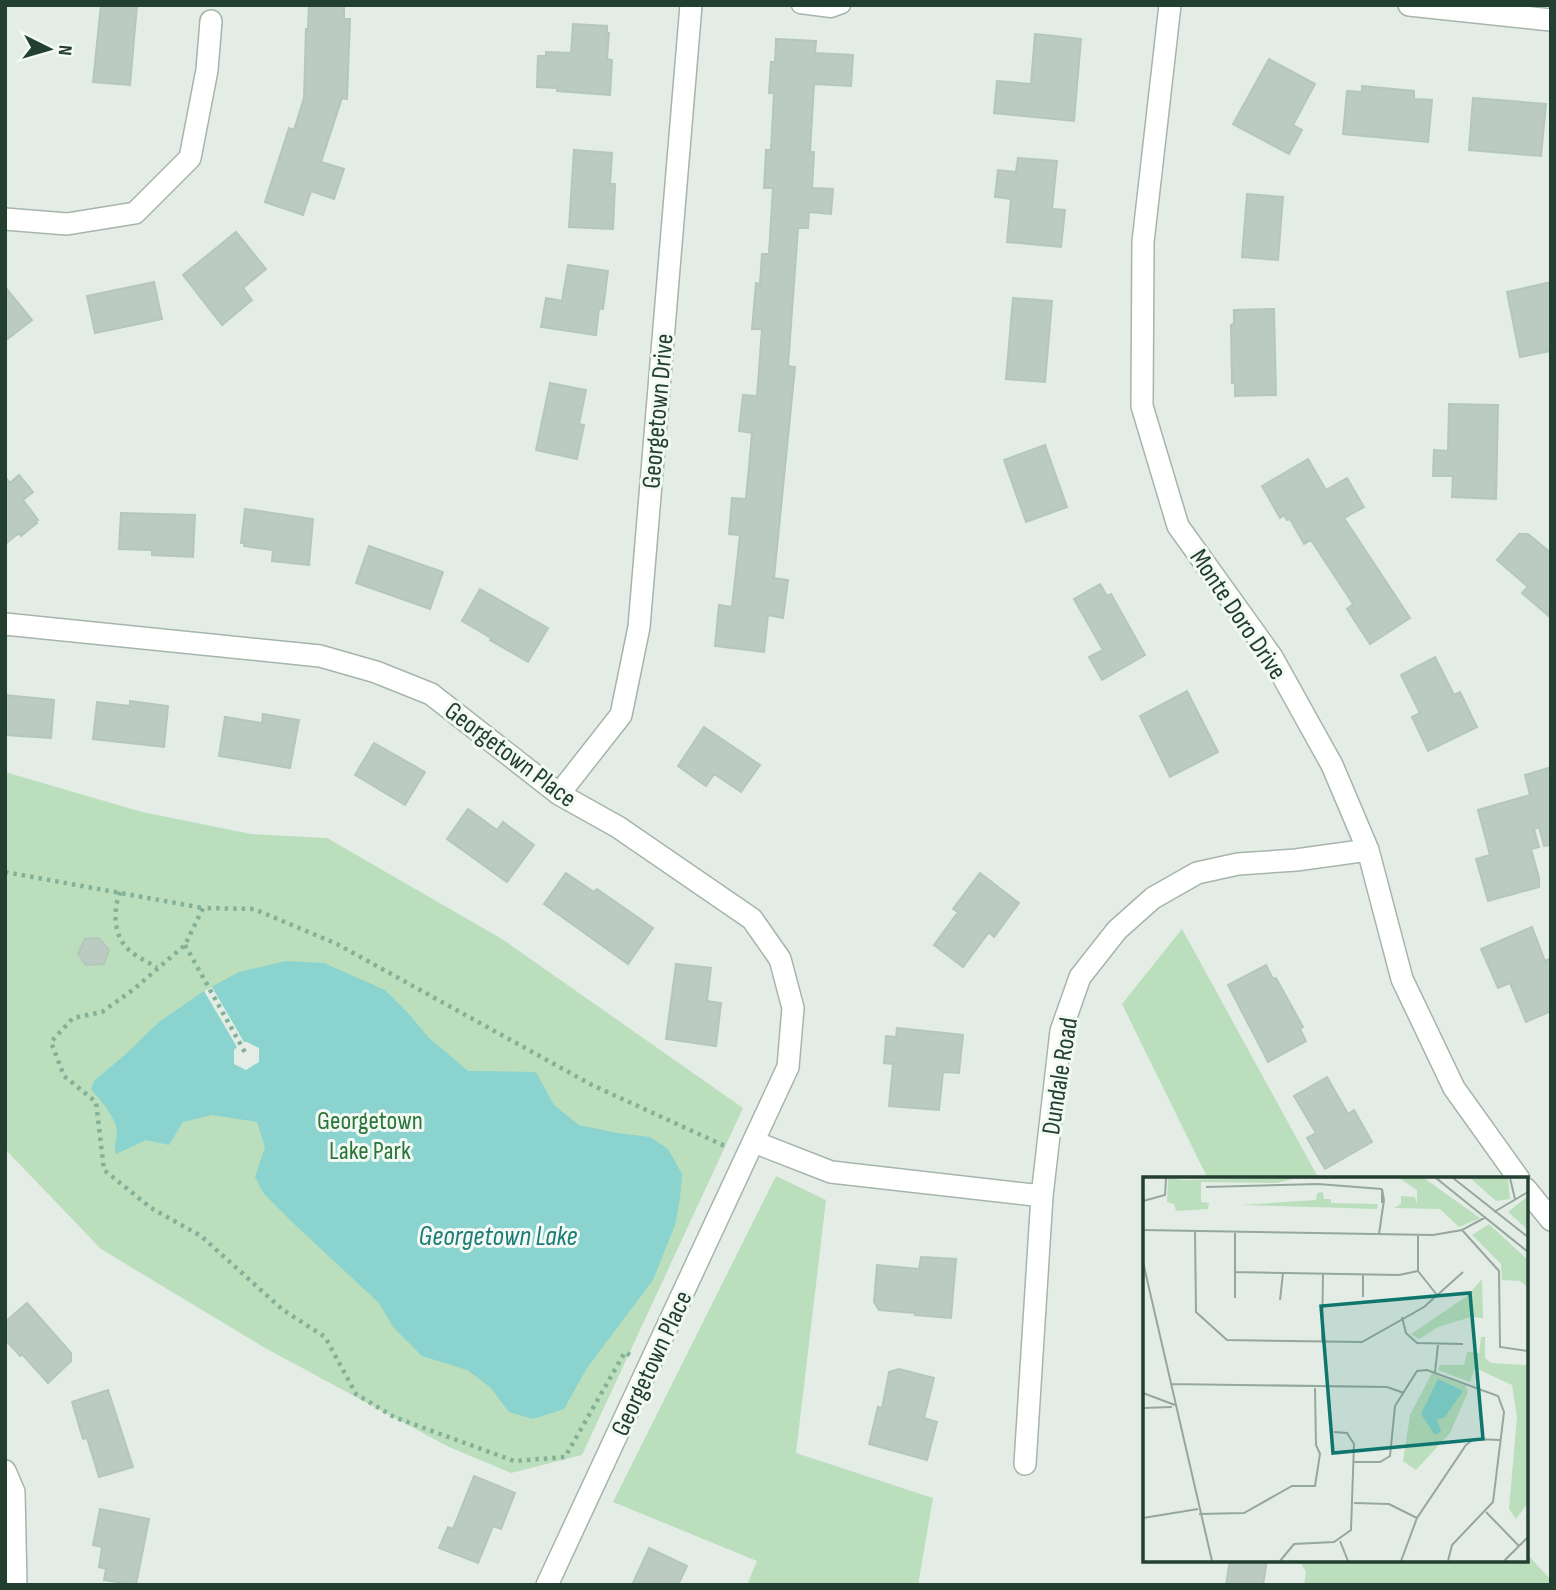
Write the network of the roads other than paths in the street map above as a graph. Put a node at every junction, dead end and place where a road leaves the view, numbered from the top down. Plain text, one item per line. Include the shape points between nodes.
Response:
1 (691, 5) edge
2 (800, 5) edge
3 (842, 5) edge
4 (1170, 5) edge
5 (1409, 5) edge
6 (1551, 20) edge
7 (211, 21) dead end
8 (5, 219) edge
9 (5, 624) edge
10 (559, 794) junction
11 (1368, 850) junction
12 (750, 1149) junction
13 (1518, 1177) edge
14 (1528, 1191) edge
15 (1042, 1196) junction
16 (1551, 1220) edge
17 (1025, 1464) dead end
18 (5, 1471) edge
19 (16, 1585) edge
20 (547, 1585) edge

1 - 10 street, Georgetown Drive via 639,627 621,715
2 - 3 lane via 831,9
4 - 11 street, Monte Doro Drive via 1143,242 1142,406 1178,526 1272,657 1332,765
5 - 6 street
7 - 8 street via 190,158 135,213 67,224
9 - 10 street, Georgetown Place via 320,656 376,672 431,694
10 - 12 street, Georgetown Place via 618,827 752,919 780,959 793,1007 788,1067
11 - 13 street, Monte Doro Drive via 1402,979 1454,1088
11 - 15 street, Dundale Road via 1197,873 1153,898 1117,930 1080,977 1061,1031
12 - 15 street via 831,1172
12 - 20 street, Georgetown Place
14 - 16 street
15 - 17 street, Dundale Road
18 - 19 street via 15,1492

